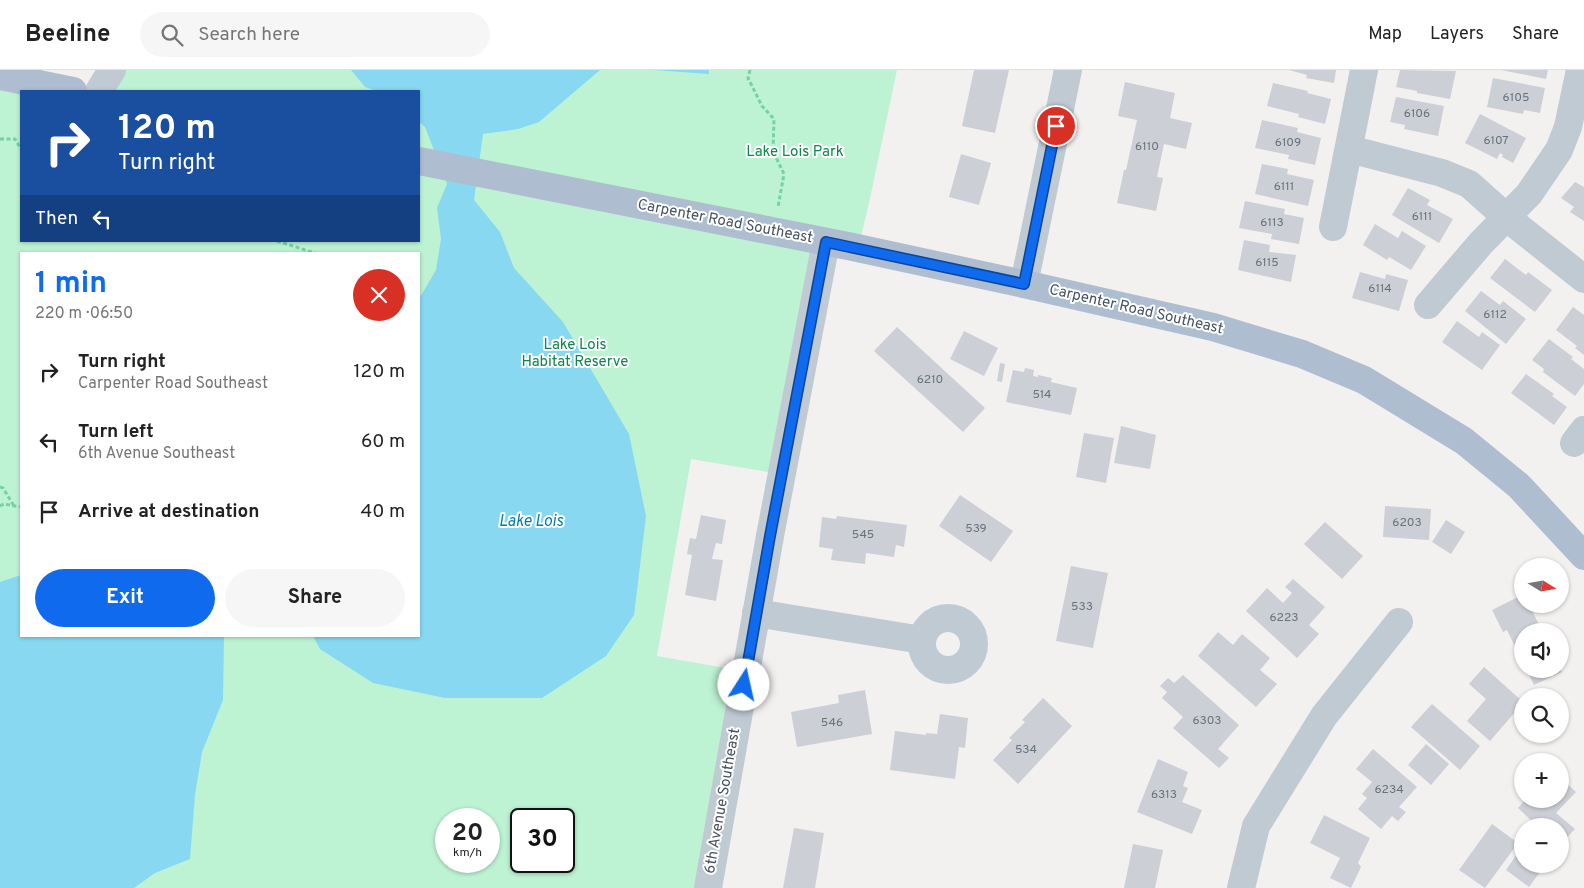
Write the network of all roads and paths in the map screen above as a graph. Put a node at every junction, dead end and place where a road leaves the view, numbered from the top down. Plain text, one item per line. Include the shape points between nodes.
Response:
1 (112, 70) edge
2 (750, 70) edge
3 (1068, 70) edge
4 (1364, 70) edge
5 (1580, 70) edge
6 (0, 76) edge
7 (68, 90) edge
8 (100, 90) edge
9 (0, 139) edge
10 (20, 148) edge
11 (1349, 149) junction
12 (420, 161) edge
13 (1506, 217) junction
14 (1333, 226) dead end
15 (774, 232) junction
16 (280, 242) edge
17 (826, 242) junction
18 (312, 252) edge
19 (1584, 279) edge
20 (1024, 284) junction
21 (1428, 305) dead end
22 (0, 487) edge
23 (0, 506) edge
24 (14, 506) junction
25 (20, 507) edge
26 (1584, 556) edge
27 (756, 613) junction
28 (1399, 622) dead end
29 (922, 640) dead end
30 (708, 888) edge
31 (1241, 888) edge

1 - 8 street
2 - 15 path via 748,78 762,106 774,119 774,151 784,174
3 - 20 street
4 - 11 street
5 - 13 street via 1568,127 1559,150 1528,194
6 - 7 main road
9 - 10 path via 14,139
11 - 13 street via 1442,173 1469,184
11 - 14 street
12 - 15 main road, Carpenter Road Southeast
13 - 19 street
13 - 21 street
15 - 17 main road, Carpenter Road Southeast
16 - 18 path
17 - 20 main road, Carpenter Road Southeast
17 - 27 street, 6th Avenue Southeast
20 - 26 main road, Carpenter Road Southeast via 1213,327 1302,354 1364,380 1464,441 1519,486
22 - 24 path
23 - 24 path
24 - 25 path
27 - 29 street
27 - 30 street, 6th Avenue Southeast
28 - 31 street via 1324,716 1256,826

